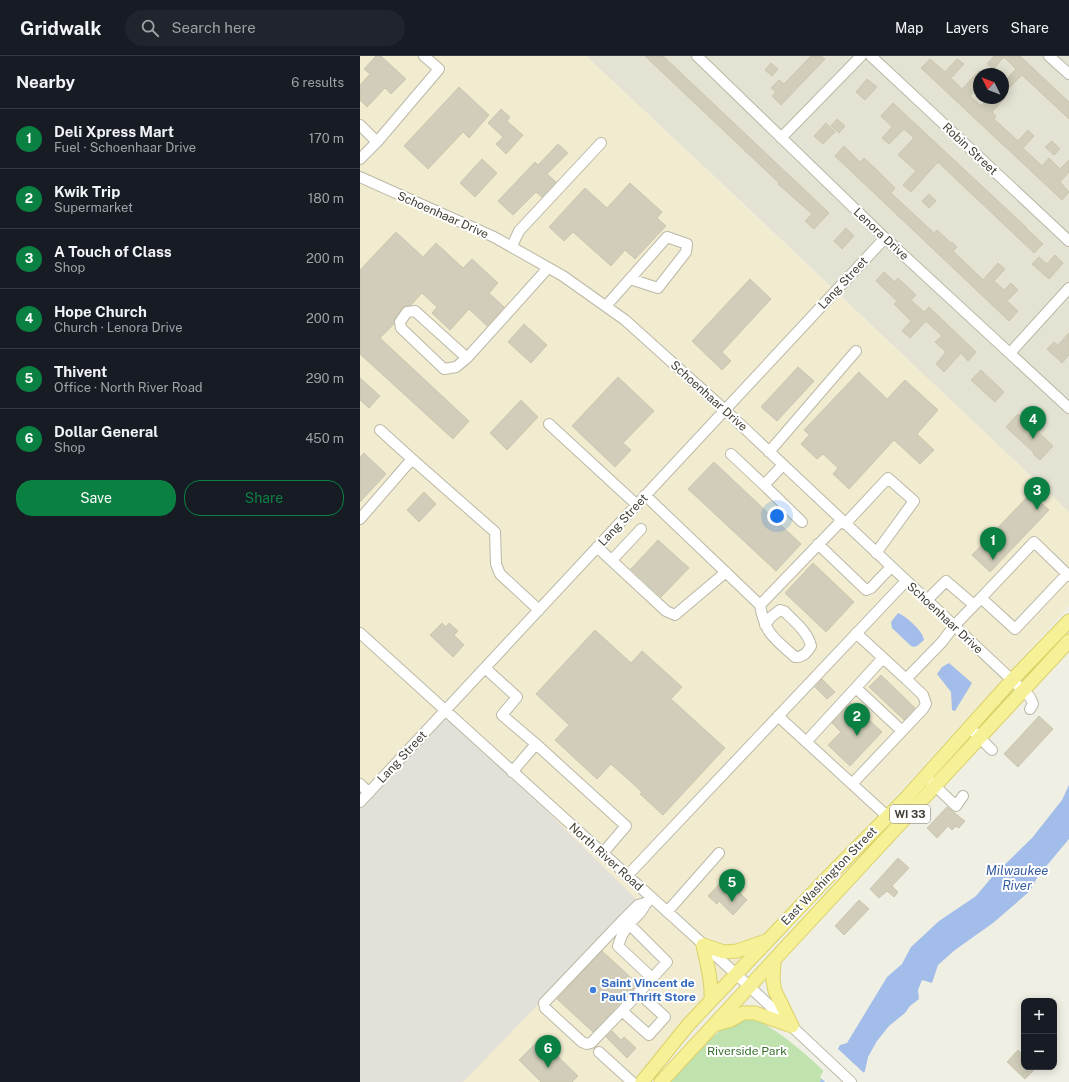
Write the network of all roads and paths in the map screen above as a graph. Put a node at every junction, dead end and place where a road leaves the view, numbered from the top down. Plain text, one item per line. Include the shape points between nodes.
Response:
1 (424, 56) edge
2 (697, 56) edge
3 (862, 56) edge
4 (871, 56) edge
5 (1049, 56) edge
6 (1069, 74) edge
7 (360, 125) edge
8 (781, 138) junction
9 (377, 142) junction
10 (601, 143) dead end
11 (360, 159) edge
12 (361, 179) edge
13 (885, 238) junction
14 (1069, 242) edge
15 (512, 246) junction
16 (548, 268) junction
17 (630, 279) junction
18 (1069, 288) edge
19 (606, 306) junction
20 (856, 351) dead end
21 (1010, 353) junction
22 (467, 358) junction
23 (1069, 408) edge
24 (725, 410) junction
25 (549, 424) dead end
26 (380, 430) dead end
27 (769, 452) junction
28 (731, 454) dead end
29 (412, 459) junction
30 (783, 465) junction
31 (764, 485) junction
32 (645, 495) junction
33 (637, 505) junction
34 (360, 519) edge
35 (802, 522) dead end
36 (844, 522) junction
37 (641, 529) dead end
38 (818, 544) junction
39 (597, 547) junction
40 (876, 553) junction
41 (612, 560) junction
42 (891, 566) junction
43 (726, 572) junction
44 (1068, 575) edge
45 (906, 581) junction
46 (927, 600) junction
47 (978, 602) junction
48 (760, 605) junction
49 (539, 610) junction
50 (1069, 620) edge
51 (765, 625) junction
52 (954, 626) junction
53 (360, 633) edge
54 (856, 633) junction
55 (1069, 641) edge
56 (883, 658) junction
57 (485, 668) junction
58 (906, 679) junction
59 (1012, 680) junction
60 (856, 688) junction
61 (1023, 691) junction
62 (1030, 709) dead end
63 (445, 711) junction
64 (778, 716) junction
65 (968, 727) junction
66 (902, 731) junction
67 (980, 738) junction
68 (806, 742) junction
69 (536, 744) junction
70 (992, 750) dead end
71 (512, 772) junction
72 (925, 777) junction
73 (360, 784) edge
74 (852, 784) junction
75 (936, 786) junction
76 (369, 793) junction
77 (963, 796) dead end
78 (360, 802) edge
79 (887, 816) junction
80 (854, 850) junction
81 (719, 853) dead end
82 (602, 854) junction
83 (866, 861) junction
84 (627, 876) junction
85 (648, 901) junction
86 (667, 912) junction
87 (629, 924) junction
88 (767, 941) junction
89 (703, 945) junction
90 (774, 960) junction
91 (736, 974) junction
92 (652, 978) junction
93 (750, 987) junction
94 (639, 993) junction
95 (711, 1000) junction
96 (622, 1011) junction
97 (714, 1026) junction
98 (792, 1026) junction
99 (598, 1052) dead end
100 (632, 1082) edge
101 (642, 1082) edge
102 (661, 1082) edge
103 (851, 1082) edge

1 - 9 street via 439,69
2 - 8 street, Lenora Drive
3 - 8 street
4 - 14 street, Robin Street
5 - 6 street
7 - 9 street
8 - 13 street, Lenora Drive
9 - 11 street
10 - 15 street via 519,231
12 - 15 street, Schoenhaar Drive
13 - 21 street, Lenora Drive
13 - 24 street, Lang Street
15 - 16 street, Schoenhaar Drive
16 - 19 street, Schoenhaar Drive
16 - 22 street
17 - 17 street via 667,237 687,244 686,252 658,288
17 - 19 street
18 - 21 street
19 - 24 street, Schoenhaar Drive
20 - 27 street
21 - 23 street, Lenora Drive
22 - 22 street via 415,311 407,312 400,322 401,328 444,369 456,367
24 - 27 street, Schoenhaar Drive
24 - 32 street, Lang Street
25 - 33 street
26 - 29 street
27 - 30 street, Schoenhaar Drive
28 - 31 street
29 - 34 street
29 - 49 street via 495,532 496,564 500,574
30 - 31 street
30 - 36 street, Schoenhaar Drive
31 - 35 street
32 - 33 street, Lang Street
32 - 43 street
33 - 39 street, Lang Street
36 - 38 street
36 - 40 street, Schoenhaar Drive
36 - 40 street via 888,478 914,501
37 - 41 street
38 - 42 street via 866,590 871,588
38 - 48 street
39 - 41 street
39 - 49 street, Lang Street
40 - 42 street, Schoenhaar Drive
41 - 43 street via 666,611 675,615
42 - 45 street, Schoenhaar Drive
43 - 48 street
44 - 47 street via 1015,629
44 - 47 street via 1034,542
45 - 46 street, Schoenhaar Drive
45 - 54 street
46 - 47 street via 946,581
46 - 52 street, Schoenhaar Drive
47 - 52 street
48 - 51 street
49 - 57 street, Lang Street
50 - 59 main road, East Washington Street / WI 33
51 - 51 street via 771,636 795,657 807,653 811,646 803,630 784,611 780,610
52 - 58 street
52 - 59 street, Schoenhaar Drive
53 - 63 street, North River Road
54 - 56 street
54 - 64 street
55 - 61 main road, East Washington Street / WI 33
56 - 58 street
56 - 60 street
57 - 63 street, Lang Street
57 - 69 street via 518,697 502,715
58 - 66 street via 923,695 926,704
59 - 61 street, Schoenhaar Drive
59 - 65 main road, East Washington Street / WI 33
60 - 66 street
60 - 68 street
61 - 62 street, Schoenhaar Drive via 1032,700
61 - 67 main road, East Washington Street / WI 33
63 - 71 street, North River Road
63 - 76 street, Lang Street
64 - 68 street
64 - 84 street
65 - 67 street
65 - 72 main road, East Washington Street / WI 33
66 - 74 street
67 - 70 street
67 - 75 main road, East Washington Street / WI 33
68 - 74 street
69 - 71 street
69 - 82 street via 626,826
71 - 82 street, North River Road
72 - 75 street
72 - 79 main road, East Washington Street / WI 33
73 - 76 street
74 - 79 street
75 - 77 street via 956,806
75 - 83 main road, East Washington Street / WI 33
76 - 78 street, Lang Street
79 - 80 main road, East Washington Street / WI 33
80 - 83 street
80 - 88 main road, East Washington Street / WI 33
81 - 86 street
82 - 84 street, North River Road
83 - 90 main road, East Washington Street / WI 33
84 - 85 street, North River Road
85 - 86 street, North River Road
85 - 87 street
85 - 96 street via 638,905 544,1003 544,1006 587,1044 591,1043
86 - 89 street, North River Road
87 - 92 street via 618,946
87 - 92 street via 667,962
88 - 89 main road via 737,951 724,952
88 - 91 main road, East Washington Street / WI 33
89 - 91 street, North River Road
89 - 95 main road via 710,975
90 - 93 main road, East Washington Street / WI 33
90 - 98 main road via 775,991
91 - 93 street, North River Road
91 - 95 main road, East Washington Street / WI 33
92 - 94 street
93 - 97 main road, East Washington Street / WI 33
93 - 98 street, North River Road
94 - 96 street
94 - 96 street via 665,1017 649,1035
95 - 101 main road, East Washington Street / WI 33
97 - 98 main road via 743,1013 755,1013
97 - 102 main road, East Washington Street / WI 33
98 - 103 street, North River Road
99 - 100 street

